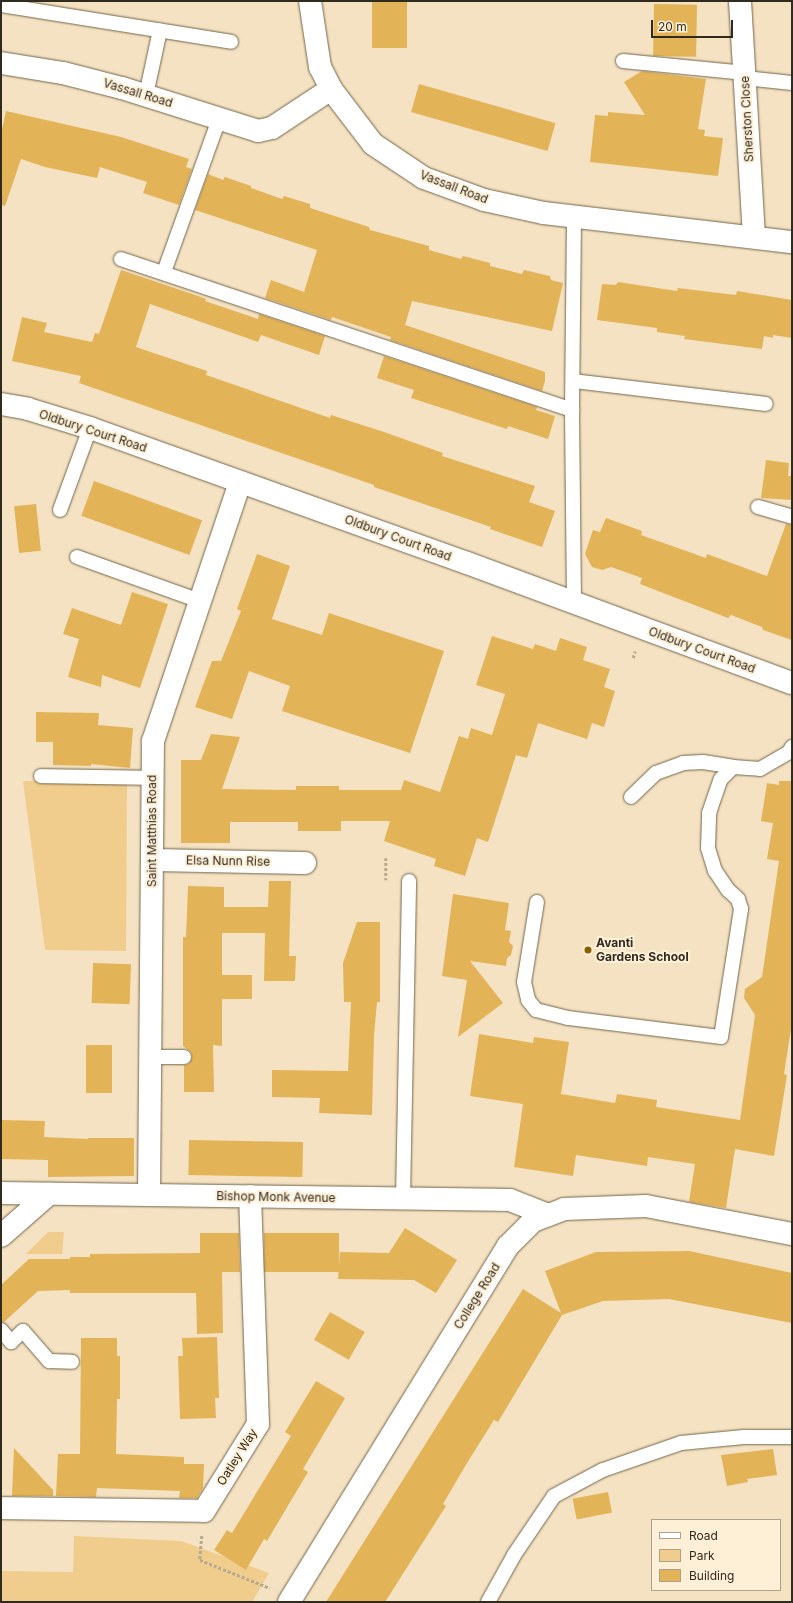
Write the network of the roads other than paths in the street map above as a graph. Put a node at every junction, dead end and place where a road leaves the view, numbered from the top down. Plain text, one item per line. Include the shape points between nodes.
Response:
1 (310, 1) edge
2 (740, 1) edge
3 (1, 5) edge
4 (160, 30) junction
5 (231, 42) dead end
6 (624, 61) dead end
7 (1, 63) edge
8 (745, 75) junction
9 (792, 83) edge
10 (331, 89) junction
11 (146, 95) junction
12 (219, 119) junction
13 (574, 217) junction
14 (754, 237) junction
15 (792, 242) edge
16 (121, 259) dead end
17 (164, 272) junction
18 (573, 381) junction
19 (1, 404) edge
20 (766, 404) dead end
21 (572, 410) junction
22 (90, 428) junction
23 (240, 482) junction
24 (758, 507) dead end
25 (60, 510) dead end
26 (792, 517) edge
27 (77, 557) dead end
28 (200, 601) junction
29 (574, 602) junction
30 (792, 683) edge
31 (792, 747) edge
32 (734, 767) junction
33 (41, 776) dead end
34 (153, 778) junction
35 (631, 796) dead end
36 (152, 860) junction
37 (305, 863) dead end
38 (409, 881) dead end
39 (536, 902) dead end
40 (184, 1056) dead end
41 (150, 1057) junction
42 (1, 1193) edge
43 (49, 1194) junction
44 (149, 1195) junction
45 (250, 1196) junction
46 (403, 1199) junction
47 (548, 1215) junction
48 (792, 1234) edge
49 (1, 1236) edge
50 (1, 1330) edge
51 (72, 1362) dead end
52 (792, 1437) edge
53 (1, 1508) edge
54 (291, 1599) edge
55 (488, 1602) edge

1 - 10 street via 320,67
2 - 8 street, Sherston Close
3 - 4 lane
4 - 5 lane
4 - 11 lane
6 - 8 lane
7 - 11 street, Vassall Road via 63,73
8 - 9 lane
8 - 14 street, Sherston Close
10 - 12 street, Vassall Road via 265,130 244,128
10 - 13 street, Vassall Road via 373,144 424,178 484,200
11 - 12 street, Vassall Road
12 - 17 lane
13 - 14 street, Vassall Road
13 - 18 lane
14 - 15 street, Vassall Road
16 - 17 lane
17 - 21 lane
18 - 20 lane
18 - 21 lane
19 - 22 street, Oldbury Court Road
21 - 29 lane
22 - 23 street, Oldbury Court Road
22 - 25 lane
23 - 28 street, Saint Matthias Road
23 - 29 street, Oldbury Court Road
24 - 26 lane
27 - 28 lane
28 - 34 street, Saint Matthias Road via 153,741
29 - 30 street, Oldbury Court Road
31 - 32 lane via 790,752 760,770
32 - 35 lane via 703,762 683,763 656,773
32 - 39 lane via 721,780 709,813 708,848 715,871 728,890 738,899 741,909 721,1037 568,1018 536,1010 528,1000 524,982
33 - 34 lane
34 - 36 street, Saint Matthias Road
36 - 37 street, Elsa Nunn Rise
36 - 41 street, Saint Matthias Road
38 - 46 lane
40 - 41 lane
41 - 44 street, Saint Matthias Road
42 - 43 street, Bishop Monk Avenue
43 - 44 street, Bishop Monk Avenue
43 - 49 street
44 - 45 street, Bishop Monk Avenue
45 - 46 street, Bishop Monk Avenue
45 - 53 street, Oatley Way via 258,1424 204,1511
46 - 47 street, Bishop Monk Avenue via 510,1200
47 - 48 street, College Road via 564,1209 646,1206
47 - 54 street, College Road via 533,1221 508,1246
50 - 51 lane via 11,1342 23,1331 50,1361
52 - 55 lane via 744,1437 680,1443 603,1470 554,1496 514,1555

